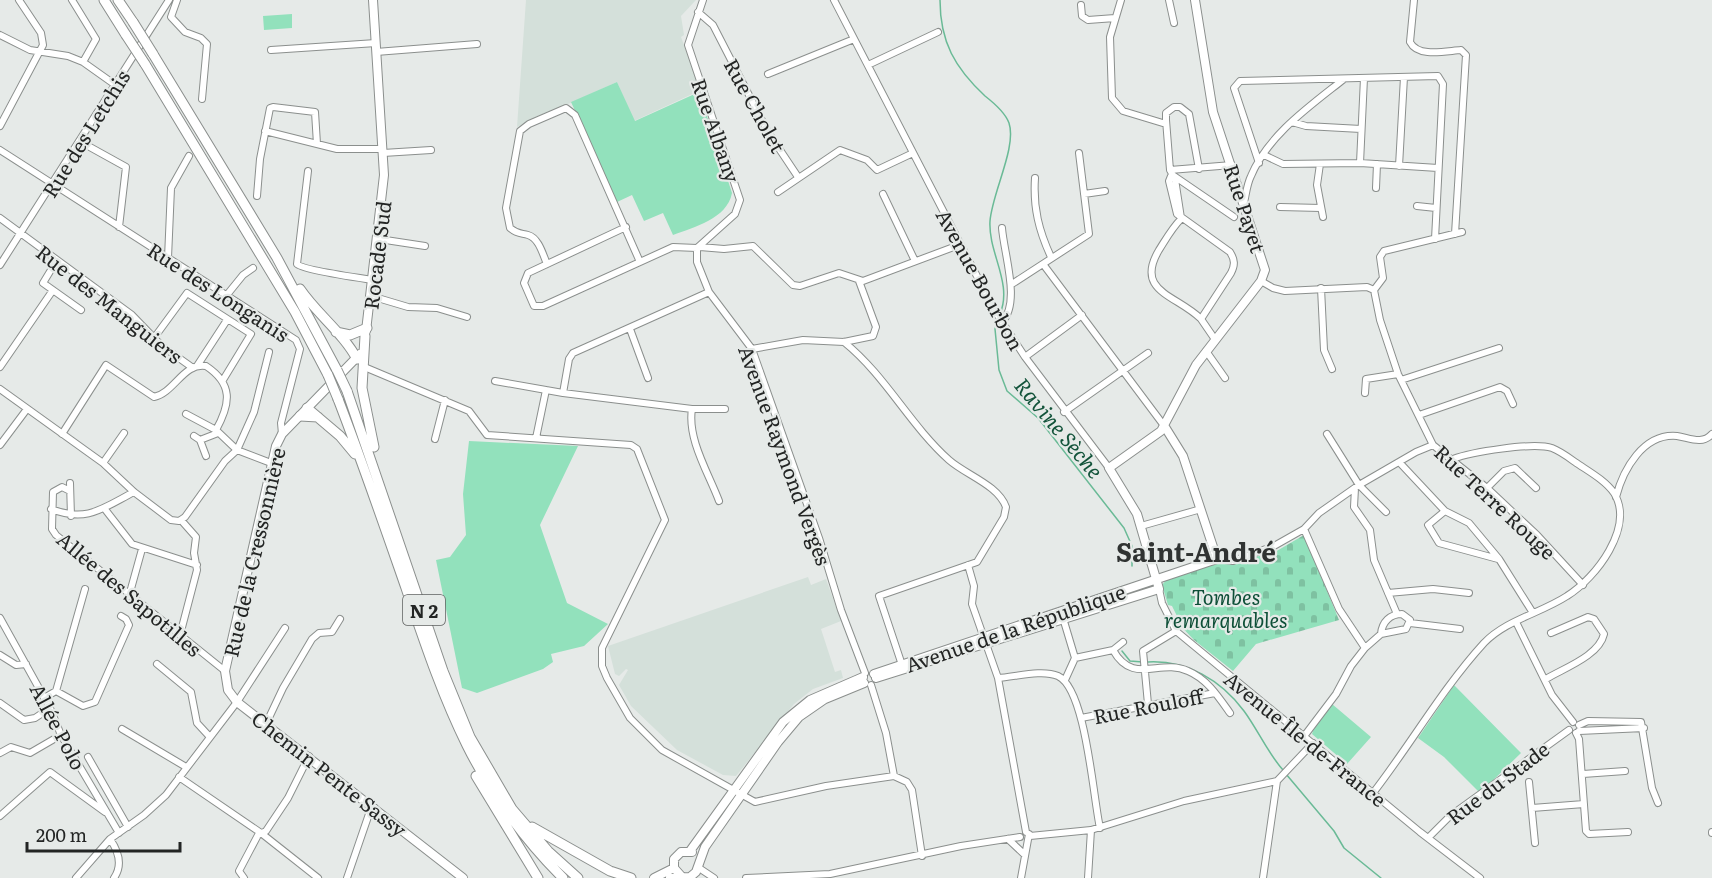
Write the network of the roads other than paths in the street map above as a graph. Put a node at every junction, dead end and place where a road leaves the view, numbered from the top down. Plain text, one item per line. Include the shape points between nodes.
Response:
1 (19, 0) edge
2 (72, 0) edge
3 (104, 0) edge
4 (118, 0) edge
5 (169, 0) edge
6 (177, 0) edge
7 (373, 0) edge
8 (703, 0) edge
9 (834, 0) edge
10 (1121, 0) edge
11 (1169, 0) edge
12 (1195, 0) edge
13 (1414, 0) edge
14 (1081, 5) dead end
15 (699, 12) junction
16 (1115, 18) junction
17 (1174, 23) dead end
18 (938, 32) dead end
19 (1, 38) edge
20 (854, 39) junction
21 (477, 44) dead end
22 (376, 47) junction
23 (271, 50) dead end
24 (39, 52) junction
25 (83, 62) junction
26 (868, 65) junction
27 (768, 74) dead end
28 (1404, 77) junction
29 (1364, 78) junction
30 (1344, 79) junction
31 (114, 84) junction
32 (202, 99) dead end
33 (1292, 122) junction
34 (1166, 124) junction
35 (0, 126) edge
36 (1361, 129) junction
37 (265, 131) junction
38 (79, 141) junction
39 (317, 144) junction
40 (0, 150) edge
41 (431, 150) dead end
42 (383, 151) junction
43 (913, 153) junction
44 (1079, 153) dead end
45 (1264, 155) junction
46 (189, 156) dead end
47 (1258, 163) junction
48 (1359, 163) junction
49 (1320, 164) junction
50 (1377, 164) junction
51 (1232, 165) junction
52 (1399, 166) junction
53 (1438, 168) junction
54 (1198, 169) junction
55 (308, 171) dead end
56 (1171, 173) junction
57 (798, 177) junction
58 (1035, 178) dead end
59 (55, 183) junction
60 (1185, 184) junction
61 (237, 189) junction
62 (1376, 189) dead end
63 (1177, 190) junction
64 (1105, 191) dead end
65 (778, 192) dead end
66 (883, 194) dead end
67 (1084, 194) junction
68 (257, 196) dead end
69 (1244, 203) junction
70 (1417, 206) dead end
71 (1280, 207) dead end
72 (1321, 208) junction
73 (1436, 208) junction
74 (1234, 217) dead end
75 (0, 218) edge
76 (1323, 218) dead end
77 (1181, 219) junction
78 (119, 227) junction
79 (626, 228) junction
80 (1002, 228) dead end
81 (1462, 232) dead end
82 (20, 233) junction
83 (1455, 234) junction
84 (379, 239) junction
85 (1435, 239) junction
86 (708, 240) junction
87 (959, 245) junction
88 (425, 246) dead end
89 (698, 248) junction
90 (714, 249) junction
91 (1051, 257) junction
92 (168, 258) junction
93 (57, 260) junction
94 (915, 261) junction
95 (640, 262) junction
96 (547, 264) junction
97 (1043, 264) junction
98 (0, 265) edge
99 (253, 268) dead end
100 (373, 280) junction
101 (859, 281) junction
102 (1261, 281) junction
103 (1012, 284) junction
104 (1321, 288) junction
105 (53, 290) junction
106 (1374, 290) junction
107 (709, 292) junction
108 (226, 296) junction
109 (371, 296) junction
110 (81, 310) dead end
111 (1082, 315) junction
112 (467, 317) dead end
113 (1201, 319) junction
114 (227, 321) junction
115 (1001, 321) junction
116 (630, 330) junction
117 (336, 332) junction
118 (366, 332) junction
119 (154, 338) junction
120 (1214, 338) junction
121 (853, 340) junction
122 (844, 342) junction
123 (1499, 348) dead end
124 (752, 349) junction
125 (1206, 351) junction
126 (269, 352) dead end
127 (1148, 353) dead end
128 (860, 354) junction
129 (1024, 357) junction
130 (357, 359) junction
131 (0, 367) edge
132 (195, 367) junction
133 (363, 368) junction
134 (1332, 369) dead end
135 (1123, 371) junction
136 (332, 372) junction
137 (1399, 377) junction
138 (648, 378) dead end
139 (1225, 378) dead end
140 (223, 380) junction
141 (495, 381) dead end
142 (0, 388) edge
143 (546, 390) junction
144 (563, 393) junction
145 (1365, 393) dead end
146 (445, 400) junction
147 (1513, 404) dead end
148 (307, 408) junction
149 (27, 409) junction
150 (692, 409) junction
151 (725, 409) dead end
152 (1065, 412) junction
153 (186, 414) dead end
154 (1419, 415) junction
155 (300, 416) junction
156 (318, 417) junction
157 (1165, 427) junction
158 (217, 432) junction
159 (124, 433) dead end
160 (62, 434) junction
161 (282, 434) junction
162 (1327, 434) dead end
163 (1712, 434) edge
164 (536, 438) junction
165 (435, 439) dead end
166 (0, 445) edge
167 (1433, 445) junction
168 (237, 450) junction
169 (206, 456) dead end
170 (1452, 459) junction
171 (103, 463) junction
172 (271, 463) junction
173 (1400, 463) junction
174 (362, 465) junction
175 (1109, 468) junction
176 (1357, 487) junction
177 (1487, 488) junction
178 (1536, 488) dead end
179 (134, 492) junction
180 (1616, 497) junction
181 (719, 501) dead end
182 (104, 508) junction
183 (51, 509) junction
184 (1201, 509) junction
185 (1386, 512) dead end
186 (1445, 512) junction
187 (391, 514) junction
188 (71, 516) junction
189 (181, 520) junction
190 (1141, 526) junction
191 (1304, 529) junction
192 (142, 549) junction
193 (1217, 559) junction
194 (1499, 559) junction
195 (197, 565) junction
196 (968, 565) junction
197 (1156, 579) junction
198 (1583, 585) junction
199 (85, 589) dead end
200 (1159, 589) junction
201 (1388, 593) junction
202 (1469, 593) dead end
203 (129, 596) junction
204 (1533, 613) junction
205 (1397, 614) junction
206 (121, 616) dead end
207 (0, 618) edge
208 (1063, 618) junction
209 (340, 619) dead end
210 (1516, 622) junction
211 (1410, 623) junction
212 (285, 628) dead end
213 (1460, 629) dead end
214 (1176, 631) junction
215 (1551, 633) dead end
216 (1381, 634) junction
217 (180, 635) junction
218 (985, 640) junction
219 (1123, 642) dead end
220 (1365, 648) junction
221 (1113, 650) junction
222 (0, 655) edge
223 (1075, 658) junction
224 (26, 664) junction
225 (157, 664) dead end
226 (902, 665) junction
227 (1143, 670) junction
228 (225, 671) junction
229 (435, 674) junction
230 (869, 678) junction
231 (1546, 679) junction
232 (1001, 680) junction
233 (1065, 680) junction
234 (56, 691) junction
235 (1215, 693) junction
236 (44, 698) junction
237 (237, 702) junction
238 (0, 703) edge
239 (1148, 704) junction
240 (50, 708) junction
241 (1230, 713) dead end
242 (1081, 718) junction
243 (266, 724) junction
244 (1575, 728) junction
245 (122, 729) dead end
246 (61, 735) junction
247 (1305, 735) junction
248 (209, 736) junction
249 (1313, 743) junction
250 (0, 753) edge
251 (309, 756) junction
252 (88, 757) dead end
253 (186, 767) junction
254 (1625, 771) dead end
255 (1583, 774) junction
256 (894, 776) junction
257 (179, 777) junction
258 (1280, 779) junction
259 (1529, 782) dead end
260 (738, 791) junction
261 (1373, 793) junction
262 (1658, 803) dead end
263 (1584, 804) junction
264 (375, 808) junction
265 (1532, 808) junction
266 (108, 814) junction
267 (0, 816) edge
268 (520, 819) junction
269 (128, 827) junction
270 (1100, 828) junction
271 (1092, 830) junction
272 (1628, 832) dead end
273 (118, 833) junction
274 (261, 833) junction
275 (1025, 837) junction
276 (1428, 838) junction
277 (110, 839) junction
278 (1007, 839) junction
279 (1535, 843) dead end
280 (690, 851) junction
281 (1025, 855) junction
282 (922, 856) junction
283 (699, 865) junction
284 (674, 868) junction
285 (571, 876) edge
286 (830, 876) edge
287 (682, 877) edge
288 (695, 877) edge
289 (76, 878) edge
290 (114, 878) edge
291 (244, 878) edge
292 (318, 878) edge
293 (347, 878) edge
294 (462, 878) edge
295 (538, 878) edge
296 (631, 878) edge
297 (654, 878) edge
298 (670, 878) edge
299 (714, 878) edge
300 (746, 878) edge
301 (1021, 878) edge
302 (1088, 878) edge
303 (1263, 878) edge
304 (1480, 878) edge

1 - 24 street via 43,39
2 - 25 street via 96,39
3 - 136 highway, N 2, bridge
4 - 61 highway, N 2, bridge
5 - 31 street, Rue des Letchis
6 - 32 street via 171,14 176,24 207,44
7 - 22 main road, Rocade Sud
8 - 15 street, Rue Albany
9 - 20 street, Avenue Bourbon
10 - 16 street
11 - 17 street
12 - 51 main road, Rue Payet via 1213,112
13 - 83 street via 1412,47 1422,52 1461,50 1466,55
14 - 16 street via 1082,16 1088,20
15 - 57 street, Rue Cholet via 713,25 768,132
15 - 86 street, Rue Albany via 688,45 740,200 735,214
16 - 34 street via 1110,38 1113,102 1123,111
18 - 26 street
19 - 24 street
20 - 26 street, Avenue Bourbon
20 - 27 street
21 - 22 street
22 - 23 street
22 - 42 main road, Rocade Sud
24 - 25 street
24 - 35 street
25 - 31 street
26 - 43 street, Avenue Bourbon
28 - 29 street
28 - 52 street
28 - 53 street via 1442,79
29 - 30 street
29 - 36 street
30 - 33 street
30 - 47 street via 1236,84
31 - 38 street, Rue des Letchis
33 - 36 street
33 - 45 street
34 - 54 street via 1166,113 1174,107 1180,106 1187,112
34 - 56 street
36 - 48 street
37 - 39 street
37 - 39 street via 268,111 273,106 315,112
37 - 68 street
38 - 59 street, Rue des Letchis
38 - 78 street via 126,167
39 - 42 street
40 - 59 street, Rue des Longanis
41 - 42 street
42 - 84 main road, Rocade Sud
43 - 57 street via 877,170 867,160 840,150
43 - 87 street, Avenue Bourbon
44 - 67 street
45 - 47 street
45 - 49 street via 1283,164
46 - 92 street via 171,188
47 - 69 street
48 - 49 street
48 - 50 street
49 - 72 street via 1317,185
50 - 52 street
50 - 62 street
51 - 54 street
51 - 69 main road, Rue Payet
52 - 53 street
53 - 73 street
54 - 56 street
55 - 100 street via 297,264 305,269
56 - 60 street
56 - 63 street
56 - 77 street via 1169,181
57 - 65 street
58 - 91 street via 1039,230
59 - 78 street, Rue des Longanis
59 - 82 street, Rue des Letchis
60 - 63 street
60 - 74 street
61 - 117 highway via 306,297
61 - 136 highway, N 2 via 316,328
63 - 77 street
64 - 67 street
66 - 94 street
67 - 91 street via 1089,234
69 - 102 main road, Rue Payet via 1263,258 1265,270
70 - 73 street
71 - 72 street
72 - 76 street
73 - 85 street
75 - 82 street, Rue des Manguiers
77 - 113 street via 1152,262 1150,276 1158,288
77 - 113 street via 1192,223 1234,258 1230,273
78 - 92 street, Rue des Longanis
79 - 95 street
79 - 96 street
79 - 96 street via 572,111 566,108 529,124 520,131 516,144 506,221 519,235 536,240
80 - 103 street
81 - 83 street
82 - 93 street, Rue des Manguiers
82 - 98 street, Rue des Letchis
83 - 85 street
84 - 88 street
84 - 100 main road, Rocade Sud
85 - 106 street via 1384,251 1380,257 1383,278
86 - 89 street, Rue Albany
86 - 90 street
87 - 94 street
87 - 115 street, Avenue Bourbon
89 - 90 street
89 - 95 street via 675,246
89 - 107 street, Avenue Raymond Vergès via 697,262
90 - 101 street via 753,246 796,286 839,273
91 - 97 street
92 - 108 street, Rue des Longanis
93 - 105 street via 43,282
93 - 119 street, Rue des Manguiers via 132,315
94 - 101 street
95 - 96 street via 536,307 527,294 524,279
97 - 103 street
97 - 111 street
99 - 108 street
100 - 109 main road, Rocade Sud
101 - 121 street via 877,330 873,336
102 - 104 street via 1278,290
102 - 120 main road, Rue Payet
103 - 115 street via 1009,312
104 - 106 street
104 - 134 street via 1324,350
105 - 110 street
105 - 131 street
106 - 137 street, Rue Terre Rouge
107 - 116 street
107 - 124 street, Avenue Raymond Vergès
108 - 161 street, Rue des Longanis via 299,344 281,423
109 - 112 street
109 - 118 main road, Rocade Sud
111 - 129 street
111 - 135 street
113 - 120 street
114 - 119 street via 186,293
114 - 132 street
114 - 140 street via 251,334
115 - 129 street, Avenue Bourbon
116 - 138 street
116 - 144 street via 570,356
117 - 118 highway
117 - 130 highway
118 - 130 main road, Rocade Sud
118 - 133 highway
119 - 132 street, Rue des Manguiers
120 - 125 main road, Rue Payet
121 - 122 street
121 - 128 street
122 - 124 street via 819,339
122 - 128 street
123 - 137 street
124 - 230 street, Avenue Raymond Vergès via 819,538 840,610
125 - 139 street
125 - 157 main road, Rue Payet
126 - 168 street via 254,412
127 - 135 street
128 - 196 street via 927,438 1006,504 1004,517 982,554 977,562
129 - 152 street, Avenue Bourbon
130 - 133 street
130 - 148 main road, Rue de la Cressonnière
132 - 140 street, Rue des Manguiers via 206,366
132 - 160 street via 154,397 105,367
133 - 146 street
133 - 187 highway via 364,407
135 - 152 street
135 - 157 street
136 - 174 highway, N 2, bridge
136 - 187 highway, N 2, bridge via 347,391
137 - 145 street via 1366,379
137 - 154 street, Rue Terre Rouge
140 - 158 street via 228,392
141 - 143 street
142 - 149 street
143 - 144 street
143 - 164 street
144 - 150 street
146 - 164 street via 474,415 487,435
146 - 165 street
147 - 154 street via 1507,391 1500,387
148 - 155 main road, Rue de la Cressonnière
148 - 156 highway
149 - 160 street
149 - 166 street
150 - 151 street
150 - 181 street via 695,441
152 - 175 street, Avenue Bourbon
153 - 158 street
154 - 167 street, Rue Terre Rouge
155 - 156 highway
155 - 161 main road, Rue de la Cressonnière
156 - 174 highway via 340,436
157 - 175 main road, Rue Payet
157 - 184 main road via 1184,456
158 - 168 street
158 - 169 street via 197,438
159 - 171 street
160 - 171 street
161 - 172 main road, Rue de la Cressonnière
162 - 176 street
163 - 180 street via 1700,440 1664,437 1639,452 1628,466
164 - 260 street via 631,445 641,454 665,520 602,648 602,666 630,718 662,750
167 - 170 street, Rue Terre Rouge
167 - 173 street
168 - 172 street
168 - 189 street
170 - 177 street, Rue Terre Rouge
170 - 180 street via 1532,447 1553,448 1602,480
171 - 179 street
172 - 228 main road, Rue de la Cressonnière
173 - 176 street
173 - 186 street
174 - 229 highway, N 2
175 - 190 main road, Avenue Bourbon via 1129,498
176 - 185 street
176 - 191 street via 1319,513
176 - 201 street via 1354,507 1370,530 1372,555
177 - 178 street via 1504,471 1515,468
177 - 198 street, Rue Terre Rouge
179 - 182 street
179 - 189 street via 171,520
180 - 198 street via 1620,509 1618,526 1610,547
182 - 188 street
182 - 192 street via 124,536
183 - 188 street
183 - 188 street, Allée des Sapotilles via 57,489 70,487
183 - 203 street, Allée des Sapotilles via 56,535
184 - 190 street
184 - 193 main road
186 - 194 street via 1470,523
186 - 194 street via 1428,525 1439,543
187 - 268 highway, N 2 via 456,705 493,780
189 - 195 street via 196,537
190 - 197 main road, Avenue Bourbon
191 - 193 street via 1249,556 1233,561
191 - 220 street via 1338,609
192 - 195 street
192 - 203 street
193 - 197 main road, Avenue de la République
194 - 204 street
195 - 217 street
196 - 218 street via 974,586 972,604
196 - 226 street via 879,596
197 - 200 main road, Avenue Île-de-France
197 - 218 main road, Avenue de la République
198 - 204 street
199 - 234 street
200 - 208 main road, Avenue de la République
200 - 214 street, Avenue Île-de-France
201 - 202 street via 1433,588
201 - 205 street
203 - 217 street, Allée des Sapotilles
204 - 210 street
205 - 211 street via 1408,617
205 - 216 street via 1384,623
206 - 234 street via 129,625 95,702 83,706
207 - 224 street, Allée Polo
208 - 218 main road, Avenue de la République
208 - 223 street
209 - 243 street via 332,632 319,633 312,639
210 - 231 street
210 - 261 street via 1486,641 1470,660
211 - 213 street
211 - 216 street via 1406,628
212 - 237 street, Chemin Pente Sassy
214 - 227 street via 1143,655
214 - 247 street, Avenue Île-de-France
215 - 231 street via 1588,616 1604,634 1590,652
216 - 220 street
217 - 228 street, Allée des Sapotilles
218 - 226 main road, Avenue de la République
218 - 230 main road, Avenue de la République
218 - 232 street
219 - 221 street
220 - 247 street
221 - 223 street
221 - 227 street via 1124,664
222 - 224 street via 16,665
223 - 233 street
224 - 236 street, Allée Polo
225 - 248 street via 191,692 197,723
226 - 230 main road, Avenue de la République
227 - 235 street via 1186,669 1204,680
227 - 239 street
228 - 237 main road, Rue de la Cressonnière via 228,690
229 - 285 highway, N 2 via 462,741 486,783 520,832
229 - 295 highway via 457,741
230 - 256 street, Avenue Raymond Vergès
230 - 260 main road, Avenue de la République via 825,699 799,717
231 - 244 street
232 - 233 street via 1045,674
232 - 275 street
233 - 242 street
234 - 236 street
235 - 239 street, Rue Rouloff
235 - 241 street
236 - 240 street, Allée Polo
237 - 243 main road, Chemin Pente Sassy
237 - 248 street
238 - 240 street via 24,720
239 - 242 street, Rue Rouloff
240 - 246 street, Allée Polo
242 - 270 street
243 - 251 main road, Chemin Pente Sassy
244 - 255 street, Rue du Stade
244 - 262 street via 1644,728 1652,788
244 - 276 street, Rue du Stade via 1450,816
245 - 253 street
246 - 250 street via 35,752 11,747
246 - 266 street, Allée Polo
247 - 249 street, Avenue Île-de-France
248 - 253 street
249 - 258 street
249 - 261 street, Avenue Île-de-France
251 - 264 main road, Chemin Pente Sassy
251 - 274 street via 275,819
252 - 269 street
253 - 257 street
254 - 255 street
255 - 263 street, Rue du Stade
256 - 260 street via 755,802
256 - 282 street via 907,782 912,790
257 - 269 street via 155,806
257 - 274 street
258 - 270 street via 1184,801
258 - 303 street
259 - 265 street, Rue du Stade
260 - 280 main road, Avenue de la République
260 - 283 main road, Avenue de la République via 705,847
261 - 276 street, Avenue Île-de-France
263 - 265 street
263 - 272 street, Rue du Stade via 1588,833
264 - 293 street via 370,811
264 - 294 main road, Chemin Pente Sassy
265 - 279 street, Rue du Stade
266 - 267 street via 50,772
266 - 273 street, Allée Polo
268 - 285 highway, N 2
268 - 296 highway via 570,850
269 - 273 street
270 - 271 street
271 - 275 street
271 - 302 street
273 - 277 street
274 - 291 street via 239,871
274 - 292 street
275 - 278 street
275 - 281 street
276 - 304 street, Avenue Île-de-France
277 - 289 street
277 - 290 street via 120,860
278 - 281 street
278 - 282 street
280 - 283 main road via 697,856
280 - 284 main road via 676,856
281 - 301 street
282 - 286 street
283 - 288 main road
283 - 299 street
284 - 287 main road
284 - 297 main road
286 - 300 street
287 - 288 main road
287 - 298 main road

